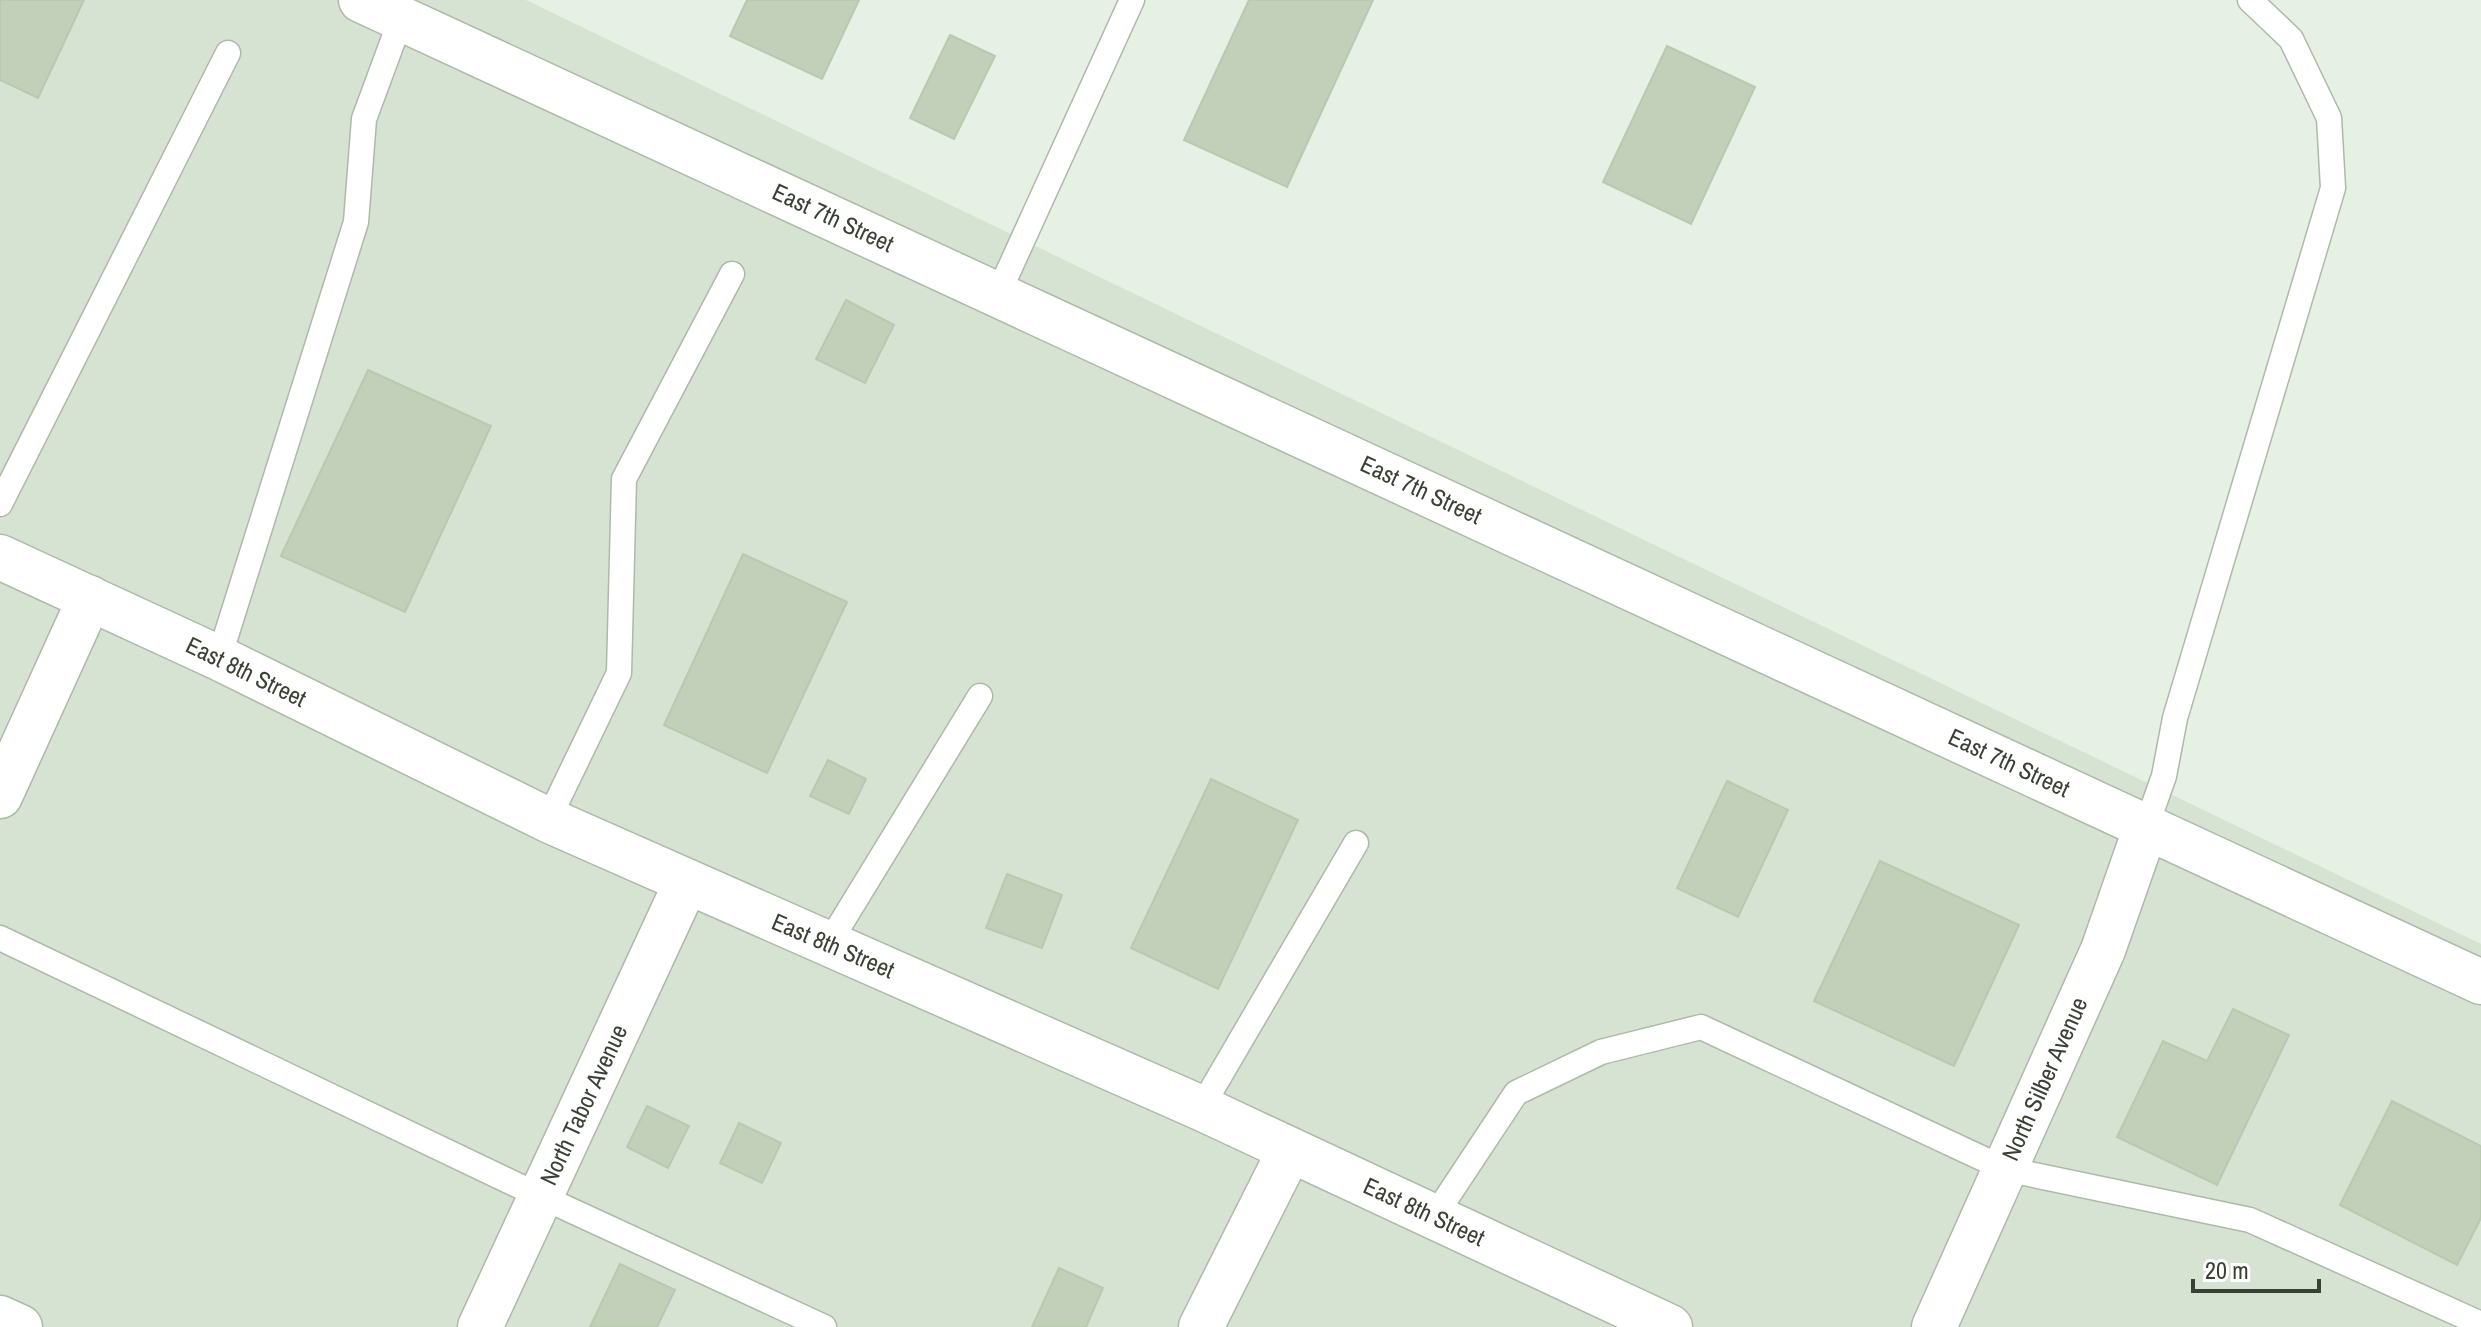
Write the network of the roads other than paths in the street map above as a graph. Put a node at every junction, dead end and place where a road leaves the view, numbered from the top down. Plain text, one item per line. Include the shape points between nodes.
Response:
1 (361, 0) edge
2 (1132, 0) edge
3 (2250, 0) edge
4 (401, 19) junction
5 (228, 53) dead end
6 (732, 274) dead end
7 (998, 294) junction
8 (0, 504) edge
9 (0, 557) edge
10 (90, 598) junction
11 (219, 658) junction
12 (980, 696) dead end
13 (0, 796) edge
14 (548, 820) junction
15 (2146, 827) junction
16 (1356, 843) dead end
17 (686, 883) junction
18 (0, 938) edge
19 (829, 943) junction
20 (2481, 982) edge
21 (1201, 1108) junction
22 (1290, 1150) junction
23 (2005, 1169) junction
24 (542, 1197) junction
25 (1434, 1217) junction
26 (0, 1318) edge
27 (2481, 1324) edge
28 (20, 1327) edge
29 (480, 1327) edge
30 (824, 1327) edge
31 (1201, 1327) edge
32 (1670, 1327) edge
33 (1934, 1327) edge

1 - 4 street, East 7th Street
2 - 7 lane
3 - 15 lane via 2291,39 2329,118 2333,188
4 - 7 street, East 7th Street
4 - 11 lane via 364,119 356,222
5 - 8 lane
6 - 14 lane via 624,479 619,673
7 - 15 street, East 7th Street
9 - 10 street, East 8th Street
10 - 11 street, East 8th Street
10 - 13 street
11 - 14 street, East 8th Street
12 - 19 lane
14 - 17 street, East 8th Street
15 - 20 street, East 7th Street
15 - 23 street, North Silber Avenue via 2103,950
16 - 21 lane
17 - 19 street, East 8th Street
17 - 24 street, North Tabor Avenue
18 - 24 lane
19 - 21 street, East 8th Street
21 - 22 street, East 8th Street
22 - 25 street, East 8th Street
22 - 31 street
23 - 25 lane via 1701,1027 1601,1052 1516,1093
23 - 27 lane via 2250,1220
23 - 33 street, North Silber Avenue
24 - 29 street, North Tabor Avenue
24 - 30 lane
25 - 32 street, East 8th Street
26 - 28 street

